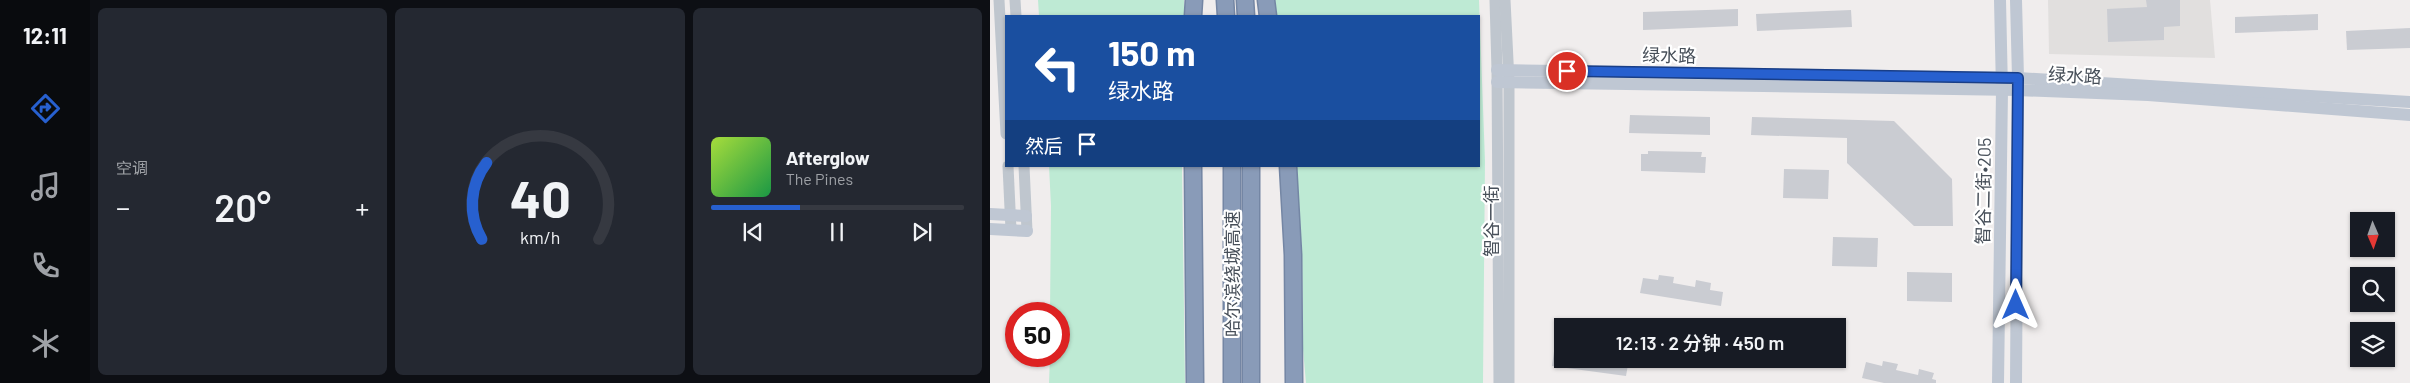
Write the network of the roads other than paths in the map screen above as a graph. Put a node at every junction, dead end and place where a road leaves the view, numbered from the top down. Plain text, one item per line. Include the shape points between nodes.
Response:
1 (999, 0) edge
2 (1016, 0) edge
3 (1194, 0) edge
4 (1226, 0) edge
5 (1245, 0) edge
6 (1266, 0) edge
7 (1494, 0) edge
8 (1505, 0) edge
9 (2000, 0) edge
10 (2016, 0) edge
11 (1016, 15) edge
12 (1194, 15) edge
13 (1226, 15) edge
14 (1246, 15) edge
15 (1268, 15) edge
16 (1503, 76) junction
17 (2001, 84) junction
18 (2018, 84) junction
19 (2410, 102) edge
20 (1005, 115) edge
21 (2410, 115) edge
22 (1008, 167) edge
23 (1024, 167) edge
24 (1193, 167) edge
25 (1232, 167) edge
26 (1251, 167) edge
27 (1288, 167) edge
28 (990, 214) edge
29 (1010, 215) junction
30 (1026, 216) junction
31 (990, 229) edge
32 (1011, 230) junction
33 (1027, 231) joint
34 (1195, 383) edge
35 (1232, 383) edge
36 (1251, 383) edge
37 (1294, 383) edge
38 (1499, 383) edge
39 (1509, 383) edge
40 (1998, 383) edge
41 (2016, 383) edge

1 - 20 street
2 - 11 street
3 - 12 highway
4 - 13 highway
5 - 14 highway
6 - 15 highway
7 - 16 street, 智谷一街
8 - 16 street, 智谷一街
9 - 17 main road, 智谷二街•205
10 - 18 main road, 智谷二街•205
16 - 17 main road, 绿水路
16 - 38 street, 智谷一街
16 - 39 street, 智谷一街
17 - 18 main road, 绿水路
17 - 40 main road, 智谷二街•205
18 - 19 main road, 绿水路
18 - 21 main road, 绿水路
18 - 41 main road, 智谷二街•205
22 - 29 street
23 - 30 street
24 - 34 highway
25 - 35 highway, 哈尔滨绕城高速
26 - 36 highway, 哈尔滨绕城高速
27 - 37 highway
28 - 29 main road
29 - 30 main road
29 - 32 street
30 - 33 street
31 - 32 main road
32 - 33 main road

